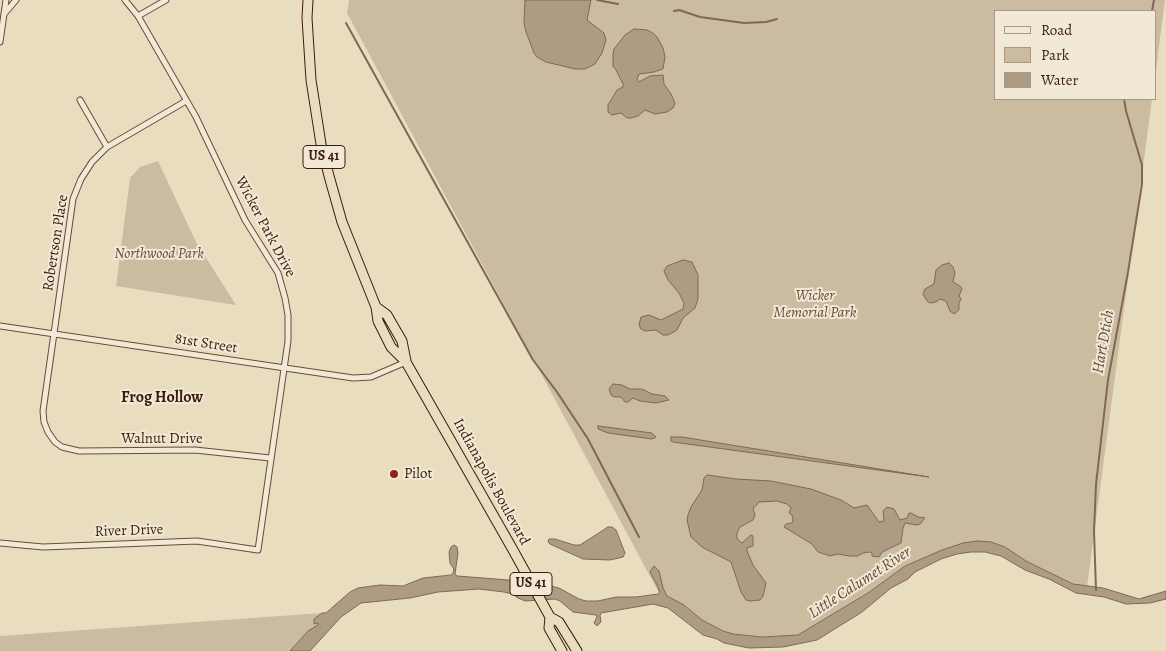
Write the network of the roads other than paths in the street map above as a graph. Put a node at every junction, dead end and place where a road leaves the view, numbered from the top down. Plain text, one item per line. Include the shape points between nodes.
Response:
1 (6, 0) edge
2 (16, 0) edge
3 (124, 0) edge
4 (166, 0) edge
5 (308, 0) edge
6 (4, 14) junction
7 (138, 16) junction
8 (0, 42) edge
9 (80, 100) dead end
10 (186, 101) junction
11 (107, 147) junction
12 (0, 326) edge
13 (55, 334) junction
14 (406, 362) junction
15 (284, 369) junction
16 (55, 442) joint
17 (270, 458) junction
18 (0, 543) edge
19 (258, 550) joint
20 (550, 617) junction
21 (562, 651) edge
22 (577, 651) edge

1 - 6 street
2 - 6 street
3 - 7 street, Wicker Park Drive
4 - 7 street
5 - 14 highway, Indianapolis Boulevard / US 41 via 311,80 329,176 342,222 376,307 388,315 402,341
6 - 8 street
7 - 10 street, Wicker Park Drive
9 - 11 street
10 - 11 street, Robertson Place
10 - 15 street, Wicker Park Drive via 282,286 289,327
11 - 13 street, Robertson Place via 92,162 73,199
12 - 13 street, 81st Street
13 - 15 street, 81st Street
13 - 16 street, Robertson Place via 44,422
14 - 15 street, 81st Street via 363,379
14 - 20 highway, Indianapolis Boulevard / US 41
15 - 17 street, Wicker Park Drive
16 - 17 street, Walnut Drive via 79,451 195,450
17 - 19 street, Wicker Park Drive
18 - 19 street, River Drive via 43,547 197,541
20 - 21 highway, Indianapolis Boulevard / US 41 via 549,628
20 - 22 highway, Indianapolis Boulevard / US 41 via 559,622

